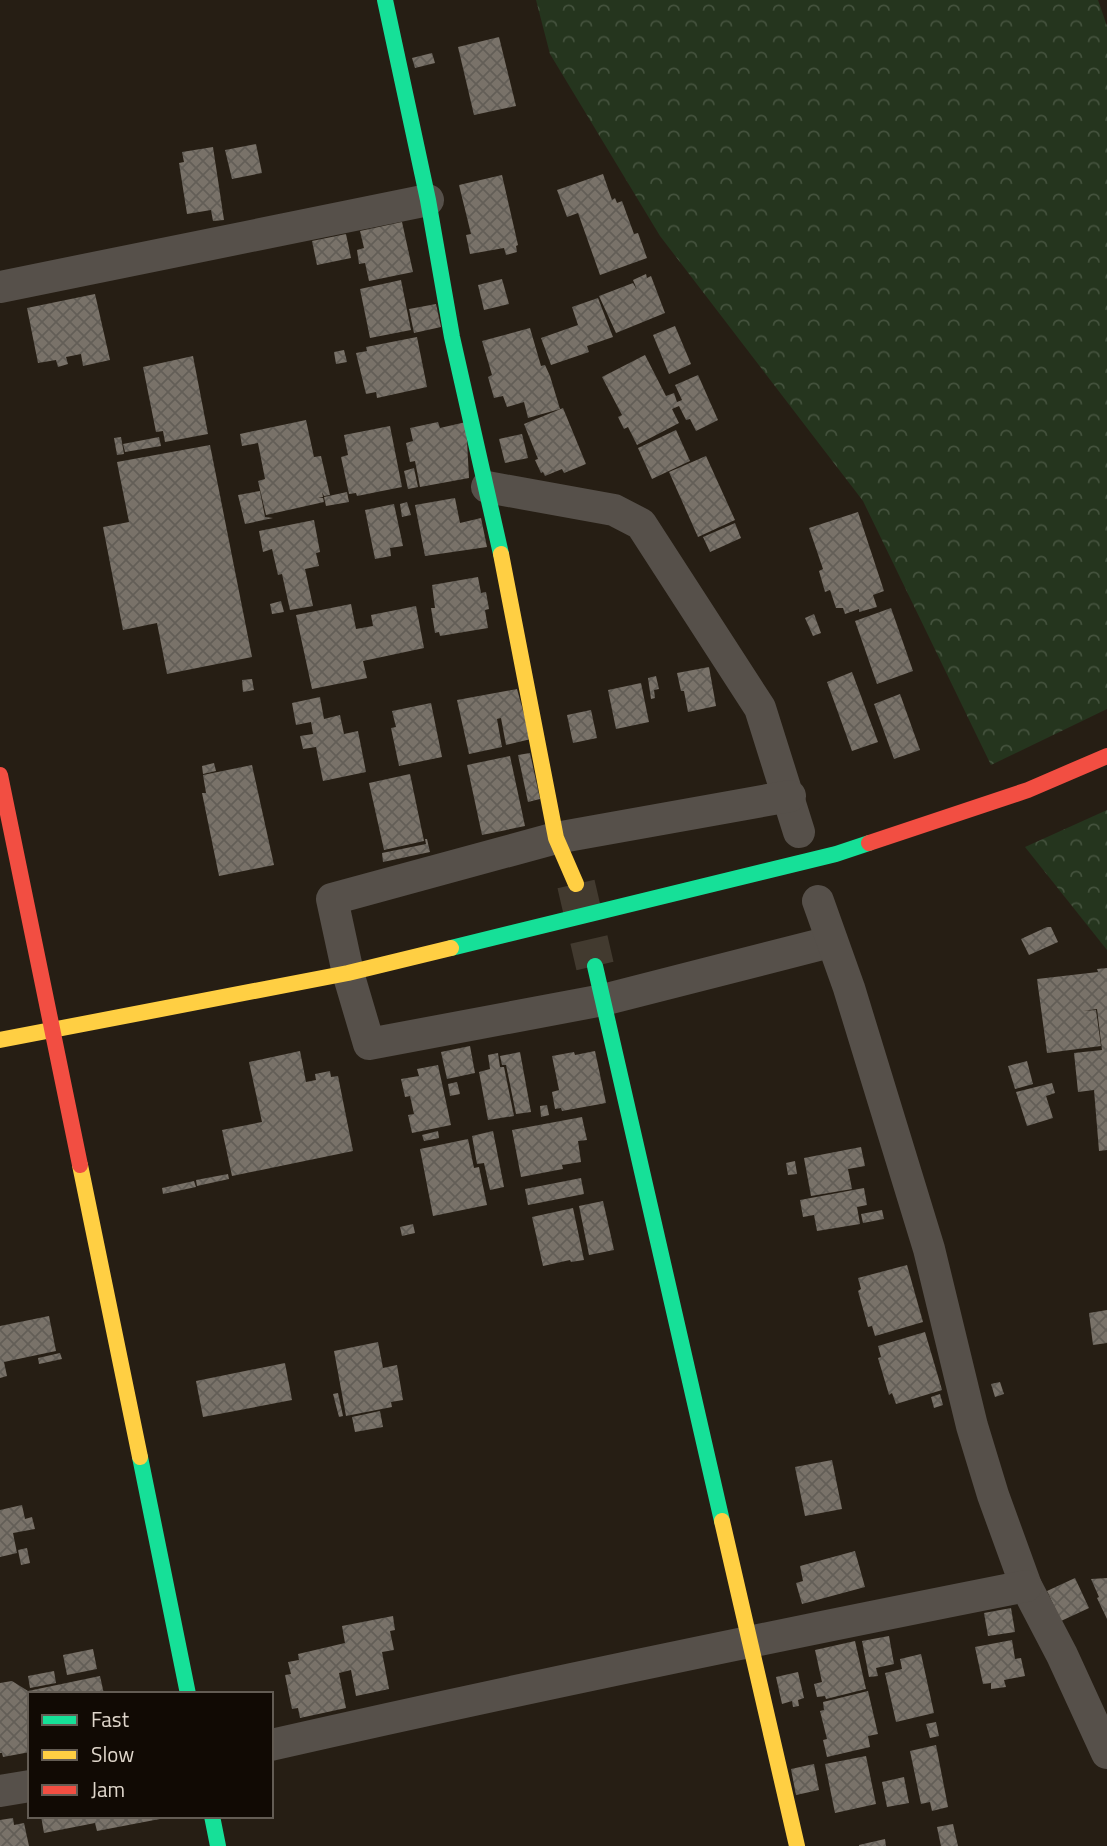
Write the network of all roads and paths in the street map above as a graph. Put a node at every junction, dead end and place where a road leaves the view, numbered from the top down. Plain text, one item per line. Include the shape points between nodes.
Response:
1 (385, 0) edge
2 (428, 200) junction
3 (0, 287) edge
4 (487, 487) junction
5 (1107, 756) edge
6 (0, 775) edge
7 (790, 796) junction
8 (799, 832) dead end
9 (556, 838) junction
10 (576, 884) tunnel mouth
11 (818, 901) dead end
12 (830, 942) junction
13 (595, 966) tunnel mouth
14 (348, 973) junction
15 (603, 1000) junction
16 (51, 1030) junction
17 (0, 1040) edge
18 (1026, 1586) junction
19 (750, 1641) junction
20 (188, 1692) edge
21 (273, 1745) edge
22 (1107, 1753) edge
23 (28, 1787) edge
24 (0, 1791) edge
25 (212, 1818) edge
26 (218, 1846) edge
27 (797, 1846) edge

1 - 2 street
2 - 3 street
2 - 4 street via 452,337
4 - 7 street via 614,510 641,524 760,708
4 - 9 street
5 - 14 street via 1028,790 835,854
6 - 16 street
7 - 8 street
7 - 9 street
9 - 10 street
9 - 14 street via 332,899
11 - 12 street
12 - 15 street
12 - 18 street via 849,988 929,1249 972,1426
13 - 15 street
14 - 15 street via 369,1044
14 - 16 street
15 - 19 street
16 - 17 street
16 - 20 street
18 - 19 street
18 - 22 street
19 - 21 street
19 - 27 street
23 - 24 street
25 - 26 street

